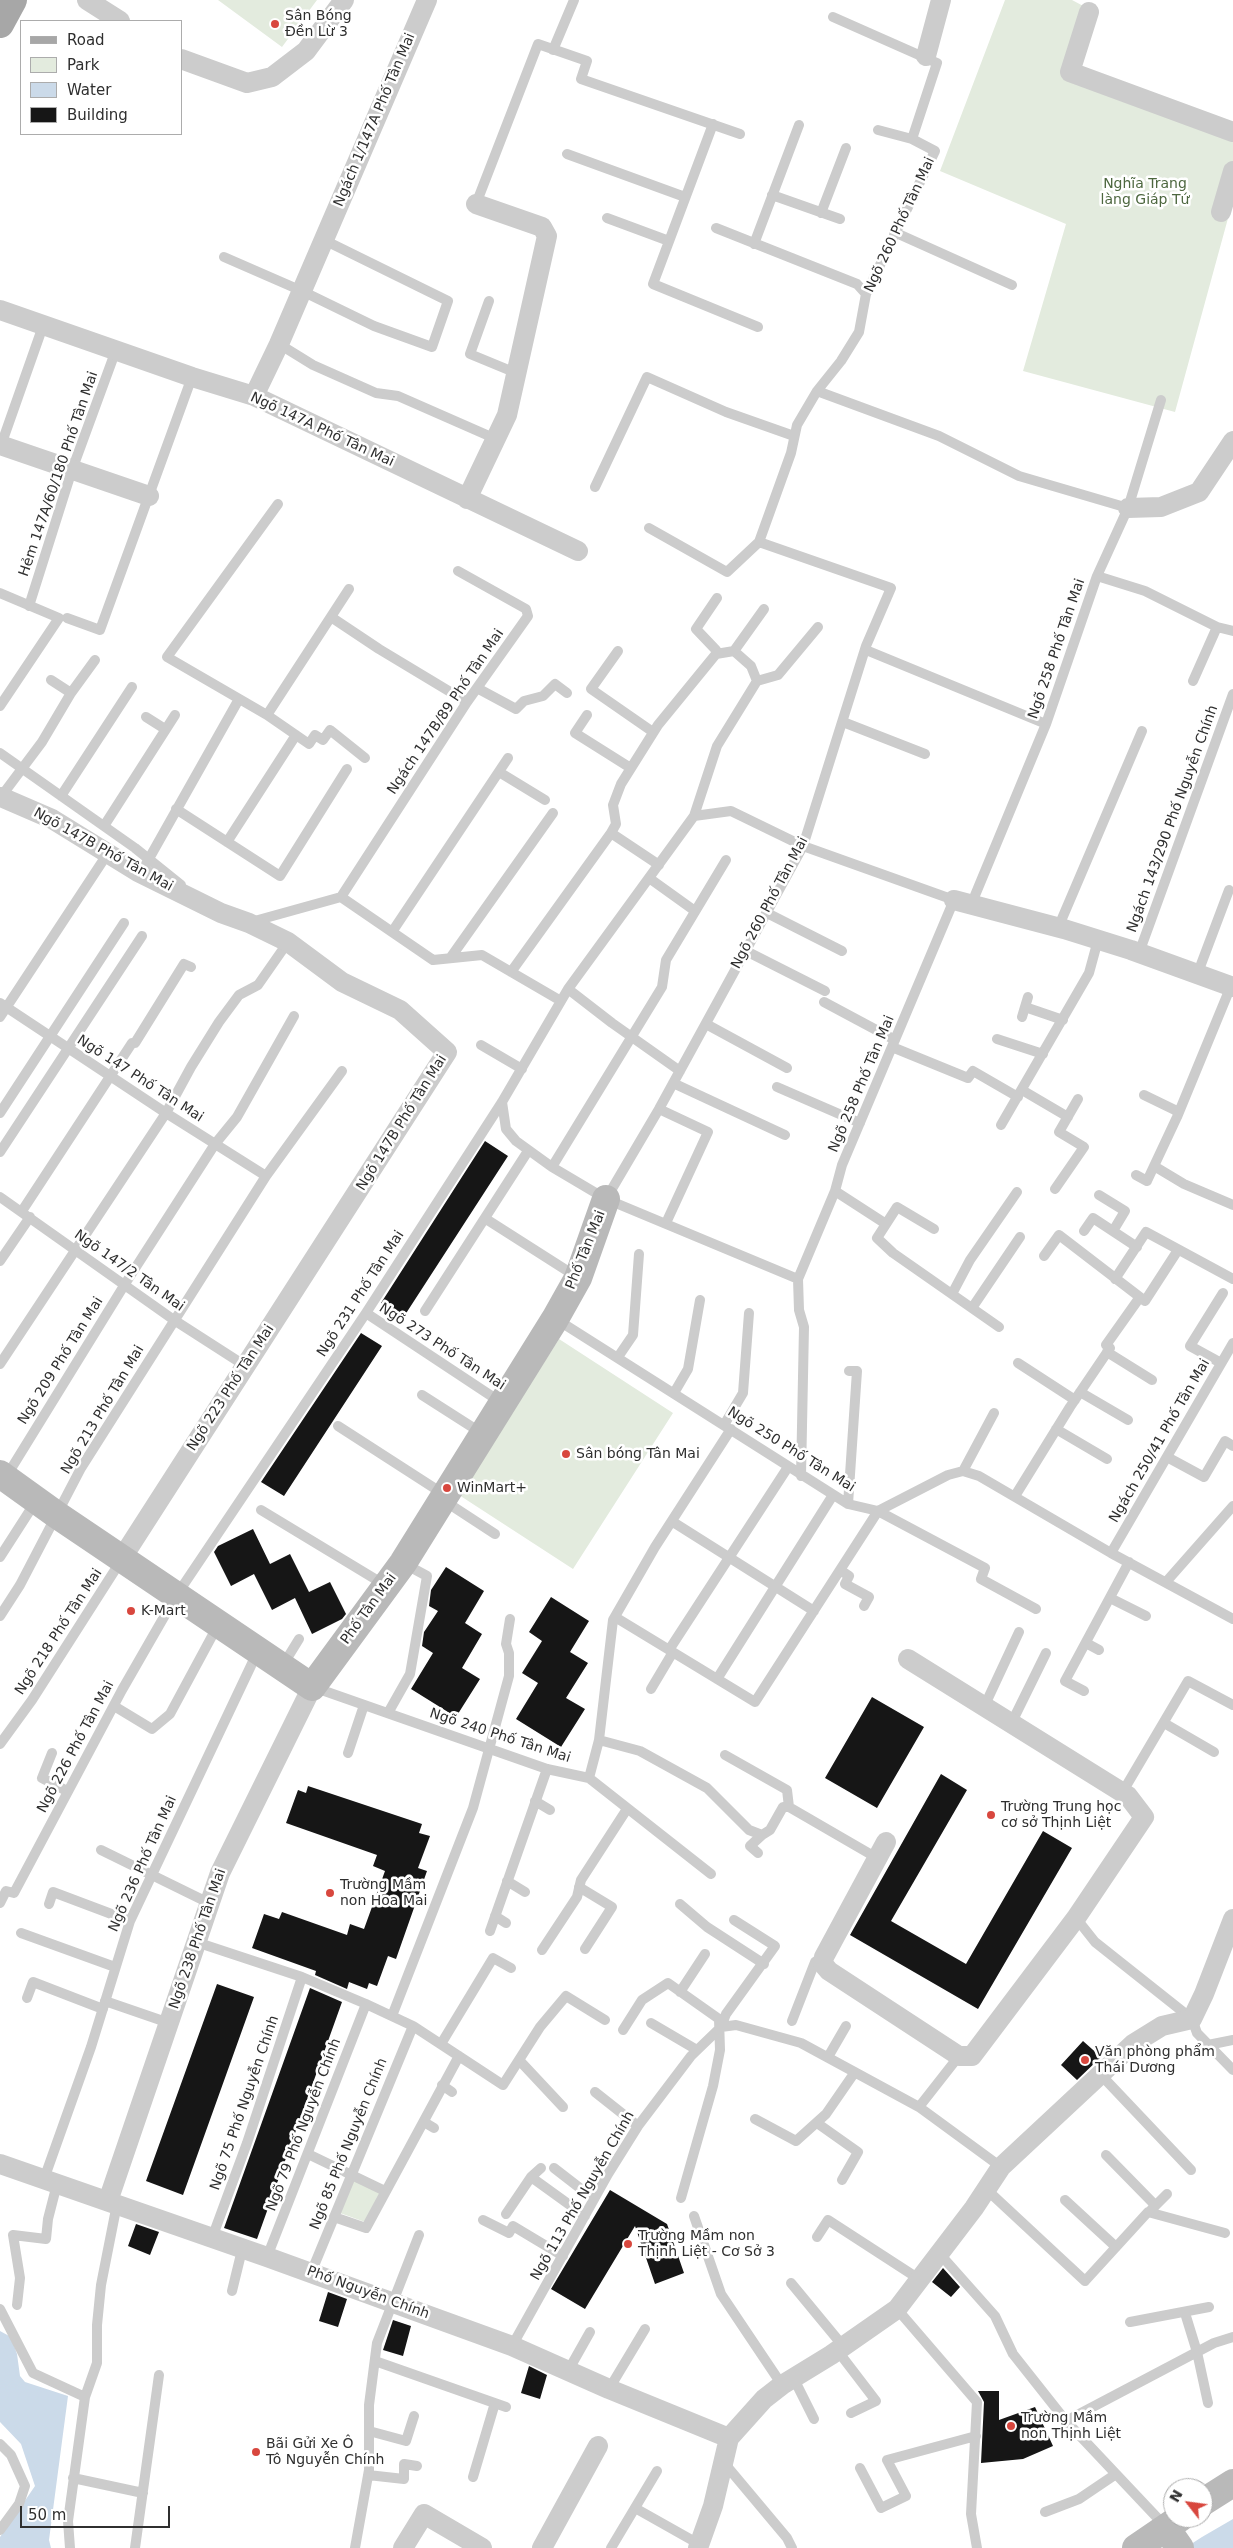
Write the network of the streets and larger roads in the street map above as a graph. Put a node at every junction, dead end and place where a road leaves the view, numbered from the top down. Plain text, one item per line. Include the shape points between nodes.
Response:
1 (13, 0) edge
2 (87, 0) edge
3 (344, 0) edge
4 (427, 0) edge
5 (940, 0) edge
6 (1089, 12) dead end
7 (118, 20) edge
8 (0, 24) edge
9 (926, 56) road end
10 (182, 59) edge
11 (1233, 132) edge
12 (1233, 171) edge
13 (476, 204) road end
14 (1220, 212) dead end
15 (0, 310) edge
16 (254, 396) junction
17 (1233, 441) edge
18 (0, 446) edge
19 (149, 496) road end
20 (467, 499) junction
21 (1128, 508) road end
22 (578, 552) dead end
23 (0, 797) edge
24 (962, 903) road end
25 (1232, 987) edge
26 (606, 1199) road end
27 (342, 1218) joint
28 (3, 1476) edge
29 (122, 1558) junction
30 (908, 1660) dead end
31 (312, 1687) junction
32 (881, 1850) road end
33 (1233, 1919) edge
34 (0, 2164) edge
35 (113, 2203) junction
36 (729, 2438) junction
37 (598, 2446) dead end
38 (1233, 2483) edge
39 (1213, 2496) edge
40 (1175, 2534) edge
41 (699, 2546) edge
42 (403, 2548) edge
43 (482, 2548) edge
44 (542, 2548) edge
45 (1136, 2548) edge

1 - 8 main road
2 - 7 street
3 - 10 street via 306,51 272,78 247,83
4 - 16 street, Ngách 1/147A Phố Tân Mai
5 - 9 street
6 - 11 street via 1070,72
12 - 14 street
13 - 20 street via 542,227 547,236 507,415
15 - 16 street, Ngõ 147A Phố Tân Mai
16 - 20 street, Ngõ 147A Phố Tân Mai
17 - 21 street via 1198,492 1162,507
18 - 19 street
20 - 22 street, Ngõ 147A Phố Tân Mai
23 - 27 street, Ngõ 147B Phố Tân Mai via 52,819 108,853 145,866 206,906 288,942 342,982 400,1010 447,1052
24 - 25 street via 1098,940
26 - 31 street, Phố Tân Mai via 578,1278 555,1319 403,1563
27 - 29 street, Ngõ 223 Phố Tân Mai
28 - 29 street
29 - 31 street
30 - 32 street via 1128,1796 1144,1817 1076,1918 972,2056 959,2056 823,1964 824,1956
31 - 35 street, Ngõ 238 Phố Tân Mai via 226,1858 169,2023
33 - 36 street via 1192,2019 1162,2026 1140,2039 1001,2167 897,2309 787,2381 764,2399
34 - 35 street, Phố Nguyễn Chính
35 - 36 street, Phố Nguyễn Chính via 512,2346 609,2390
36 - 41 street
37 - 44 street
38 - 39 street
40 - 45 street
42 - 43 street via 424,2514

